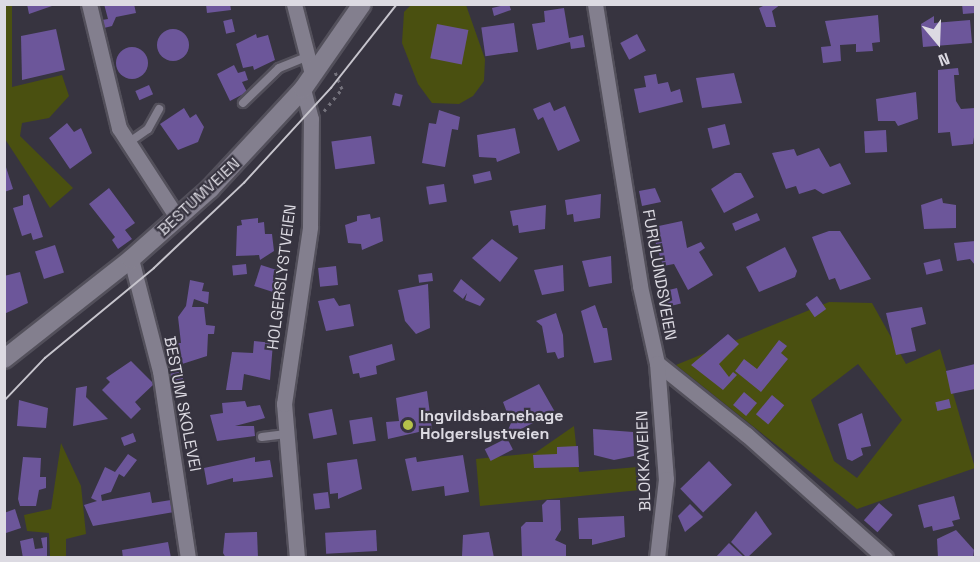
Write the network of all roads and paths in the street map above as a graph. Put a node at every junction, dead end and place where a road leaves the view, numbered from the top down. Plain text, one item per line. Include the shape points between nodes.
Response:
1 (89, 4) edge
2 (294, 4) edge
3 (362, 4) edge
4 (595, 4) edge
5 (331, 63) dead end
6 (307, 73) junction
7 (243, 102) dead end
8 (159, 109) dead end
9 (311, 123) junction
10 (128, 143) junction
11 (178, 219) junction
12 (131, 259) junction
13 (4, 359) edge
14 (657, 363) junction
15 (286, 434) junction
16 (262, 437) dead end
17 (188, 558) edge
18 (297, 558) edge
19 (657, 558) edge
20 (885, 558) edge

1 - 10 street via 111,105
2 - 6 street, HOLGERSLYSTVEIEN
3 - 6 street, BESTUMVEIEN
4 - 14 street, FURULUNDSVEIEN via 640,285
5 - 9 path via 342,89
6 - 7 lane via 279,68
6 - 9 street, HOLGERSLYSTVEIEN
6 - 11 street, BESTUMVEIEN
8 - 10 lane via 148,129
9 - 15 street, HOLGERSLYSTVEIEN via 310,227 286,384
10 - 11 street
11 - 12 street, BESTUMVEIEN
12 - 13 street, BESTUMVEIEN
12 - 17 street, BESTUM SKOLEVEI via 159,371
14 - 19 street, BLOKKAVEIEN via 666,479
14 - 20 street, FURULUNDSVEIEN via 747,435
15 - 16 lane
15 - 18 street, HOLGERSLYSTVEIEN

